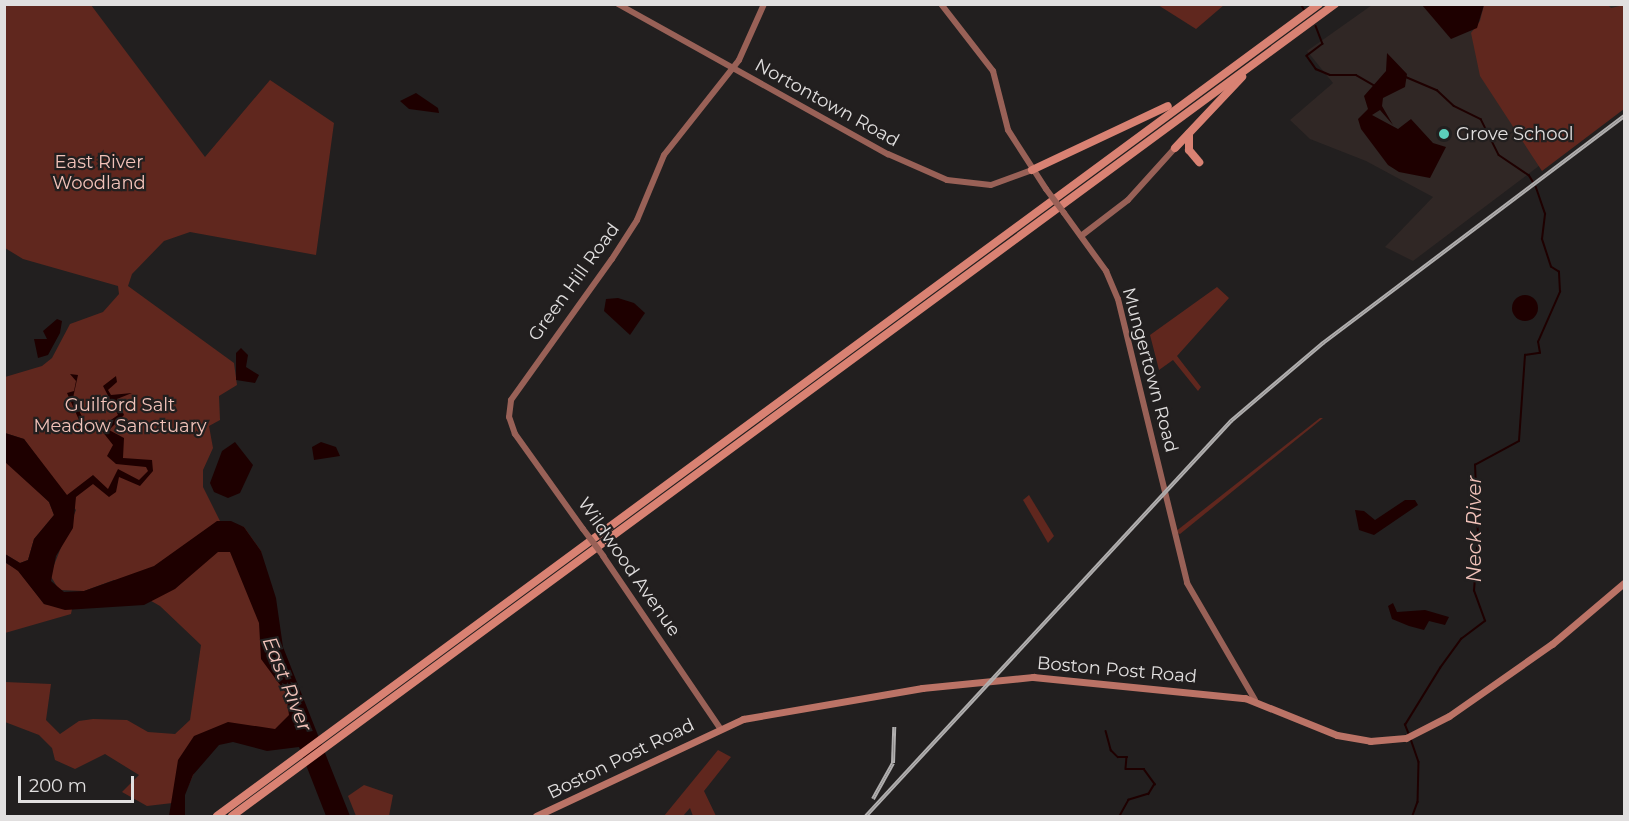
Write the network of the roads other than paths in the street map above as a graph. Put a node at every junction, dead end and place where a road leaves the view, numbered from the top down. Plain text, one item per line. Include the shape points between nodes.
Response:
1 (618, 4) edge
2 (764, 4) edge
3 (941, 4) edge
4 (1319, 4) edge
5 (1334, 5) edge
6 (1238, 62) junction
7 (733, 68) junction
8 (1189, 132) junction
9 (1175, 148) joint
10 (1199, 162) dead end
11 (1032, 170) junction
12 (1081, 236) junction
13 (510, 426) joint
14 (1624, 583) edge
15 (1255, 700) junction
16 (720, 728) junction
17 (217, 816) edge
18 (232, 816) edge
19 (536, 816) edge

1 - 7 street, Nortontown Road
2 - 7 street, Green Hill Road
3 - 11 street, Mungertown Road via 993,71 1006,124
4 - 6 highway
5 - 8 highway via 1239,79
5 - 18 highway
6 - 11 highway via 1154,115
6 - 17 highway
7 - 11 street, Nortontown Road via 888,154 947,180 991,185
7 - 13 street, Green Hill Road via 672,142 637,220 515,389 509,407
8 - 9 highway
8 - 10 highway via 1189,150
9 - 12 street via 1128,200
11 - 12 street, Mungertown Road, bridge
12 - 15 street, Mungertown Road via 1118,299 1187,583
13 - 16 street, Wildwood Avenue, bridge
14 - 15 main road, Boston Post Road via 1552,644 1410,737 1370,741 1336,735
15 - 16 main road, Boston Post Road via 1033,676 903,691 765,714
16 - 19 main road, Boston Post Road

